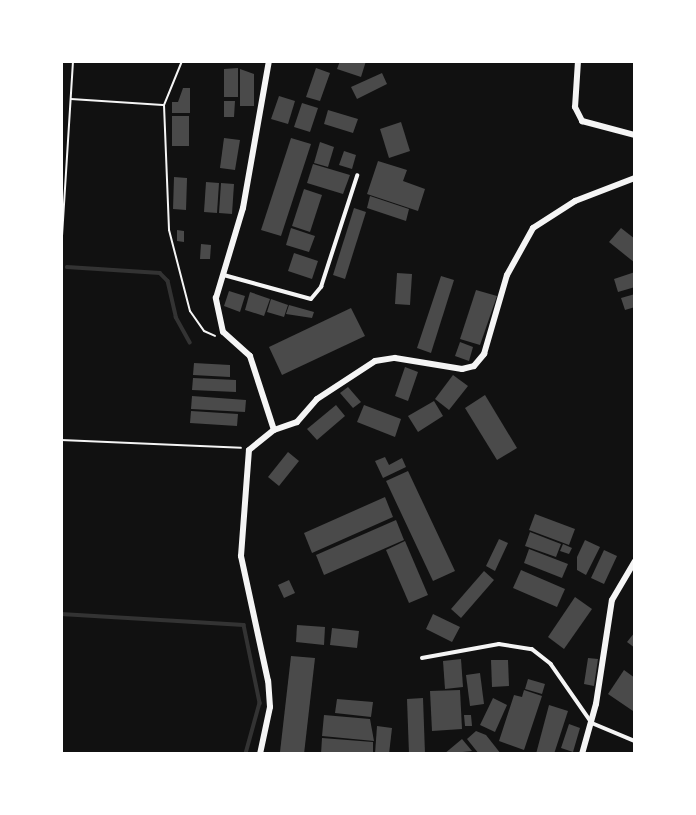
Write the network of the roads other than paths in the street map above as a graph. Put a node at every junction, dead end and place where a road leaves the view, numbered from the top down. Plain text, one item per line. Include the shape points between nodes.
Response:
1 (269, 61) edge
2 (578, 61) edge
3 (635, 135) edge
4 (357, 176) dead end
5 (635, 178) edge
6 (222, 274) junction
7 (274, 430) junction
8 (635, 561) edge
9 (422, 658) dead end
10 (592, 723) junction
11 (635, 741) edge
12 (260, 754) edge
13 (582, 754) edge

1 - 6 street via 243,208
2 - 3 street via 575,107 582,121
4 - 6 lane via 321,287 311,299
5 - 7 street via 575,201 533,228 507,275 479,362 468,369 395,358 375,361 317,399 297,422
6 - 7 street via 216,312 229,338 250,356
7 - 12 street via 249,450 242,556 270,707
8 - 10 street via 612,600
9 - 10 lane via 499,644 533,649 551,664
10 - 11 lane
10 - 13 street

